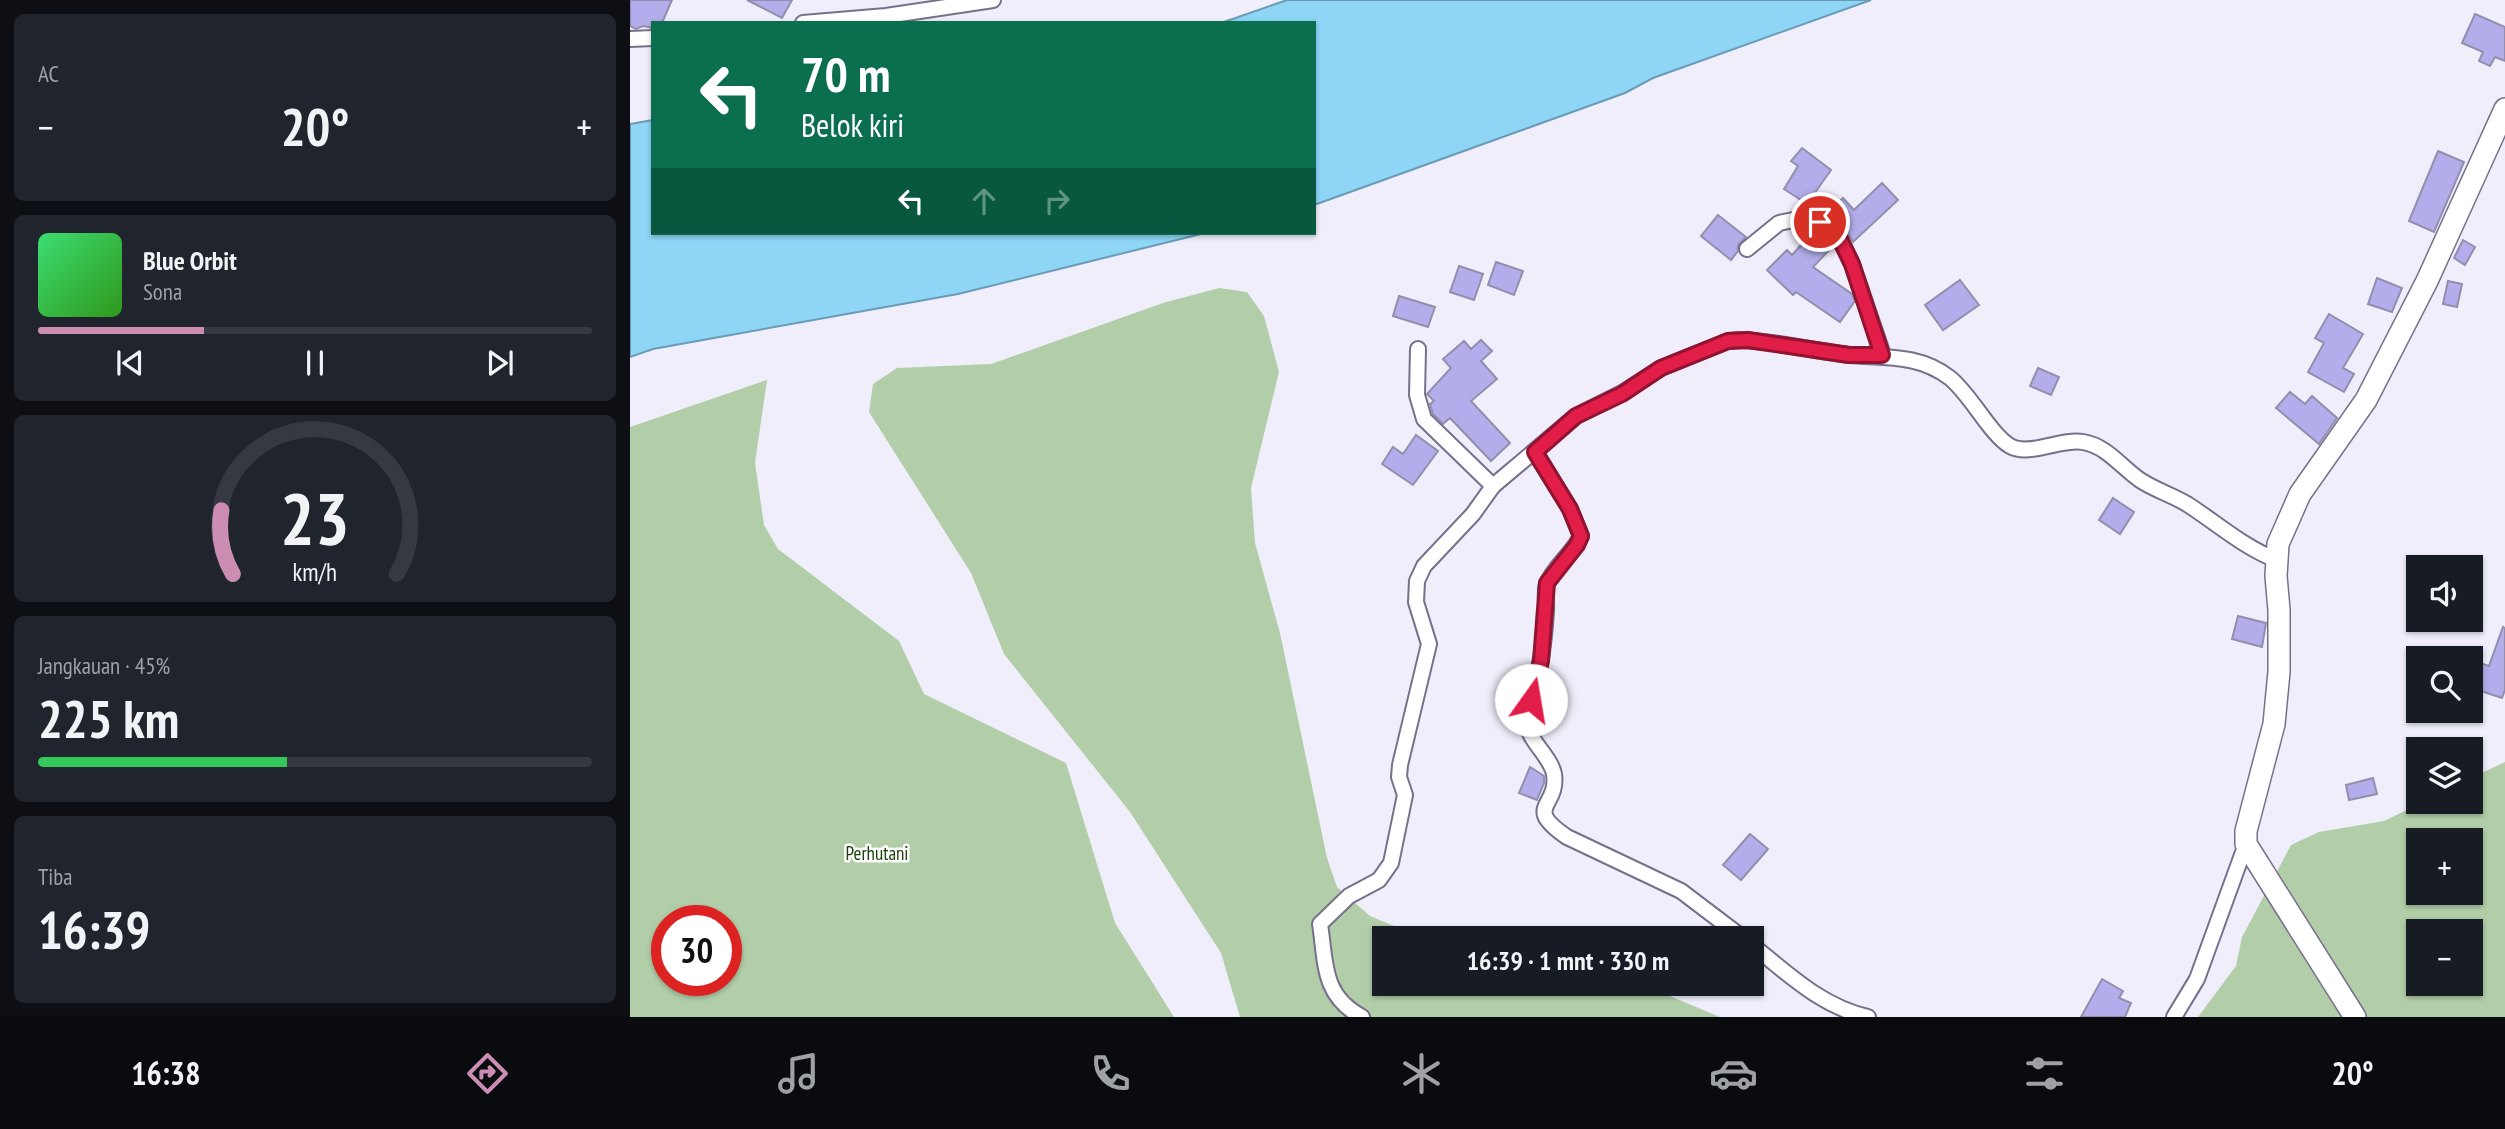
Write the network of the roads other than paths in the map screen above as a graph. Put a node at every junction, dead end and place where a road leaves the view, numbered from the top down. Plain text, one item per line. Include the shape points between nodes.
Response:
1 (993, 0) edge
2 (827, 21) edge
3 (651, 38) edge
4 (630, 39) edge
5 (2505, 109) edge
6 (1747, 249) dead end
7 (1419, 349) dead end
8 (1882, 355) junction
9 (1535, 452) junction
10 (1493, 486) junction
11 (2276, 560) junction
12 (2246, 844) junction
13 (1727, 926) edge
14 (1764, 955) edge
15 (1363, 1017) edge
16 (1868, 1017) edge
17 (2174, 1017) edge
18 (2355, 1017) edge

1 - 2 street
3 - 4 street
5 - 11 street via 2427,281 2366,400 2300,494 2278,544
6 - 8 street via 1779,223 1798,219 1831,228 1852,264
7 - 10 street via 1417,396 1424,419
8 - 9 street via 1728,341 1661,368 1576,416
8 - 11 street via 1931,365 1952,380 2009,446 2026,449 2084,442 2097,447 2250,550
9 - 10 street
9 - 13 street via 1581,536 1547,583 1541,661 1527,724 1554,776 1544,817 1567,837 1681,891
10 - 15 street via 1424,566 1417,582 1416,601 1429,644 1400,765 1405,795 1391,863 1378,880 1349,896 1320,923 1333,993
11 - 12 street via 2279,672 2274,724
12 - 17 street via 2197,979
12 - 18 street
14 - 16 street via 1832,1006

